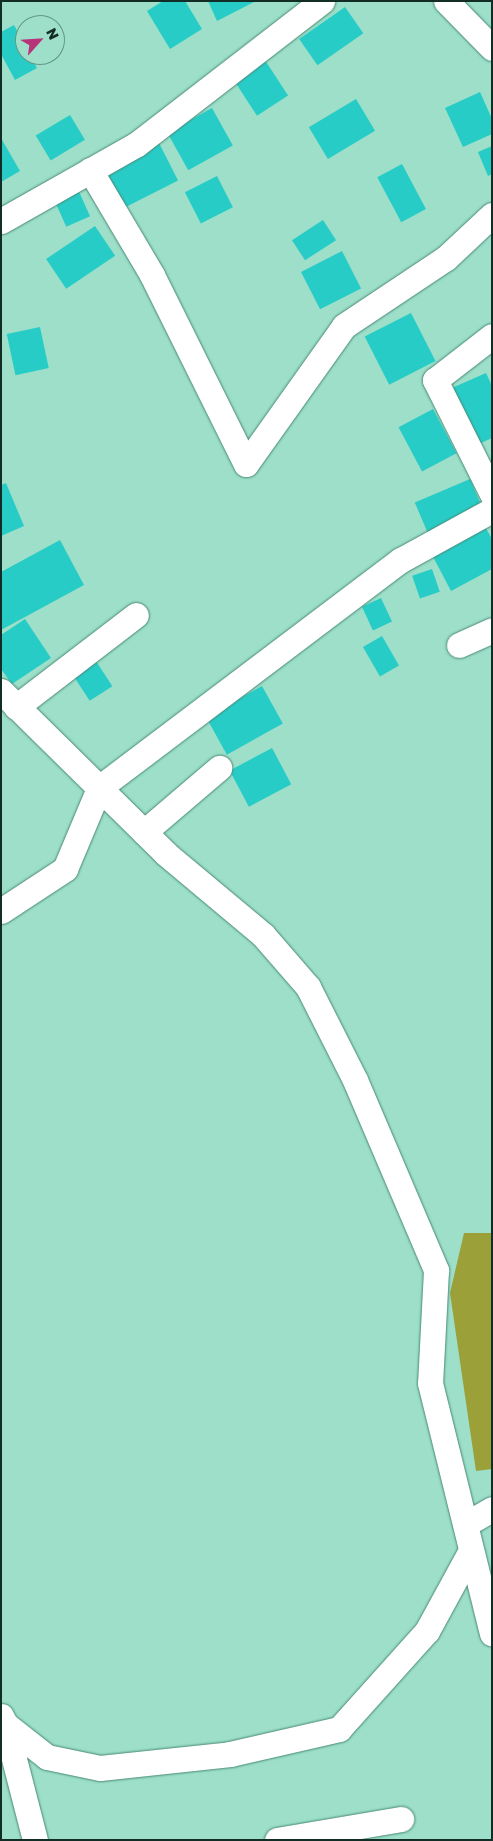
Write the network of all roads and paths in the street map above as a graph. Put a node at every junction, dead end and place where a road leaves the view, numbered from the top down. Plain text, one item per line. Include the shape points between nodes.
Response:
1 (322, 1) edge
2 (446, 1) edge
3 (492, 48) edge
4 (90, 170) junction
5 (492, 215) edge
6 (1, 221) edge
7 (492, 336) edge
8 (492, 494) edge
9 (492, 510) edge
10 (136, 615) dead end
11 (492, 630) edge
12 (460, 645) dead end
13 (9, 699) edge
14 (219, 768) dead end
15 (99, 788) junction
16 (144, 832) junction
17 (1, 911) edge
18 (492, 1509) edge
19 (466, 1524) junction
20 (470, 1552) junction
21 (492, 1633) edge
22 (3, 1720) edge
23 (401, 1819) dead end
24 (36, 1840) edge
25 (277, 1840) edge

1 - 4 street via 137,144
2 - 3 street
4 - 5 street via 152,276 246,464 344,326 446,258
4 - 6 street
7 - 8 street via 435,380
9 - 15 street via 401,560
10 - 13 street
11 - 12 street
13 - 15 street
14 - 16 street
15 - 16 street
15 - 17 street via 65,869
16 - 19 street via 263,935 308,987 355,1080 436,1270 430,1383
18 - 19 street
19 - 20 street
20 - 21 street
20 - 22 street via 428,1631 339,1729 230,1754 100,1768 47,1757
22 - 24 street
23 - 25 street

